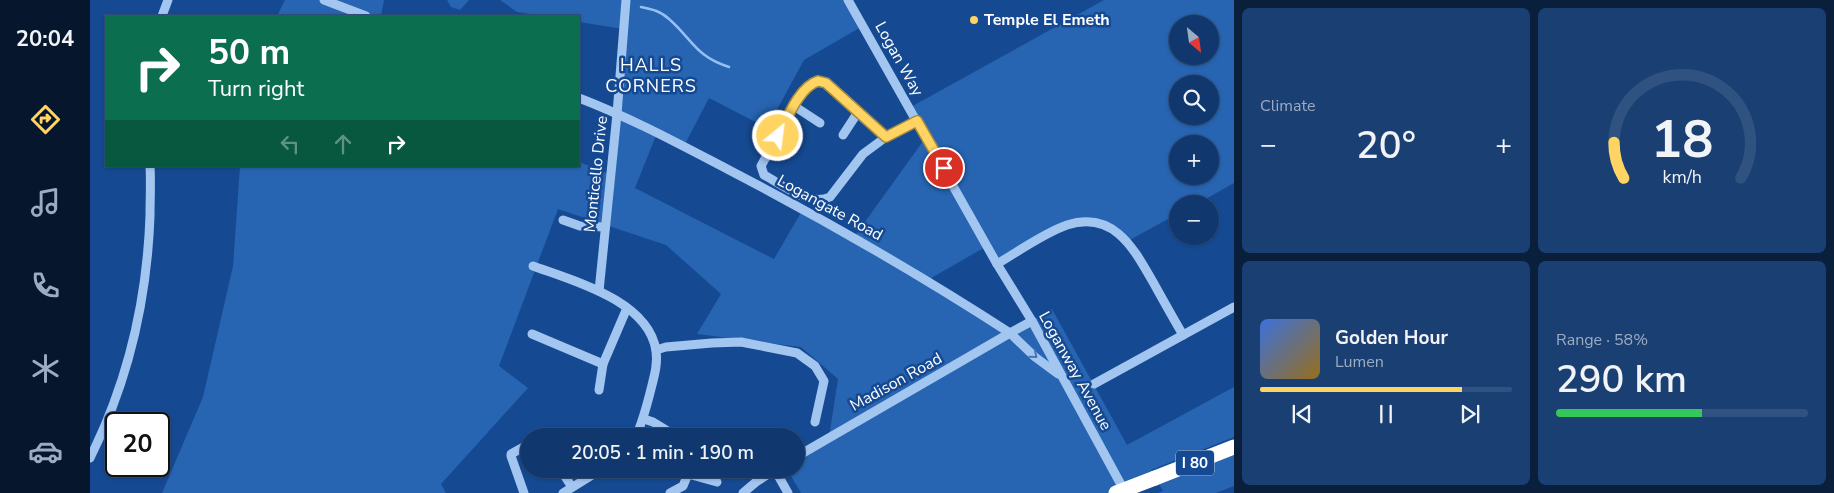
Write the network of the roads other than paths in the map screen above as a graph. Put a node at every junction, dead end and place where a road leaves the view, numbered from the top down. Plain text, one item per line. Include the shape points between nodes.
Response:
1 (168, 0) edge
2 (324, 0) edge
3 (626, 0) edge
4 (848, 0) edge
5 (162, 15) edge
6 (363, 15) edge
7 (580, 98) edge
8 (794, 106) junction
9 (858, 112) junction
10 (617, 114) junction
11 (917, 121) junction
12 (820, 123) dead end
13 (843, 135) dead end
14 (886, 137) junction
15 (150, 167) edge
16 (774, 180) junction
17 (768, 190) junction
18 (563, 220) dead end
19 (605, 227) junction
20 (997, 264) junction
21 (533, 266) dead end
22 (599, 291) junction
23 (1234, 307) edge
24 (627, 308) junction
25 (1032, 321) junction
26 (1010, 333) junction
27 (532, 334) dead end
28 (1183, 336) junction
29 (656, 350) junction
30 (603, 364) junction
31 (1061, 376) junction
32 (1094, 384) dead end
33 (599, 390) dead end
34 (644, 419) junction
35 (815, 422) dead end
36 (640, 428) edge
37 (663, 428) edge
38 (1234, 447) edge
39 (520, 449) edge
40 (805, 452) edge
41 (90, 458) edge
42 (566, 478) edge
43 (587, 478) edge
44 (685, 478) edge
45 (706, 478) edge
46 (762, 478) edge
47 (780, 478) edge
48 (717, 482) dead end
49 (572, 487) junction
50 (524, 493) edge
51 (563, 493) edge
52 (670, 493) edge
53 (744, 493) edge
54 (788, 493) edge
55 (1116, 493) edge
56 (1126, 493) edge

1 - 5 street
2 - 6 street
3 - 10 street, Monticello Drive
4 - 11 street, Logan Way
7 - 10 street, Logangate Road
8 - 9 street via 808,86 818,81 826,83
8 - 12 street
8 - 16 street via 762,166 764,175
9 - 13 street
9 - 14 street
10 - 17 street, Logangate Road
10 - 19 street, Monticello Drive
11 - 14 street
11 - 20 street, Logan Way
14 - 16 street via 863,154 830,197 824,200 809,199
15 - 41 street via 147,266 138,321 126,369
16 - 17 street
17 - 26 street, Logangate Road
18 - 19 street via 580,226
19 - 22 street, Monticello Drive
20 - 25 street, Loganway Avenue
20 - 28 street via 1066,226 1087,223 1107,227 1121,235 1135,250
21 - 22 street
22 - 24 street
23 - 28 street
24 - 29 street via 646,325
24 - 30 street
25 - 26 street
25 - 31 street, Loganway Avenue
26 -> 31 street, Logangate Road
26 - 40 street, Madison Road
27 - 30 street
28 - 32 street
29 - 34 street via 656,370
29 - 35 street via 712,342 741,342 797,353 815,366 824,381
30 - 33 street
31 - 56 street, Loganway Avenue
34 - 36 street
34 - 37 street
38 - 55 highway, I 80, bridge
39 - 50 street via 510,456
42 - 49 street
43 - 49 street
44 - 52 street via 683,486
45 - 48 street
46 - 53 street
47 - 54 street
49 - 51 street

